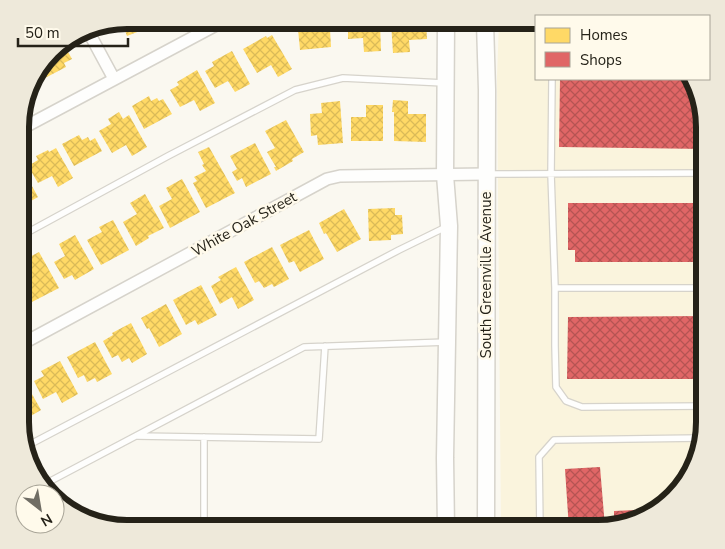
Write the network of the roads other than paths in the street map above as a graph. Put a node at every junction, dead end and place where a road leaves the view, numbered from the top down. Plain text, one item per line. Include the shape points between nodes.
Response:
1 (446, 29) edge
2 (485, 29) edge
3 (195, 30) edge
4 (91, 36) edge
5 (114, 79) junction
6 (552, 80) edge
7 (446, 83) junction
8 (29, 125) edge
9 (486, 174) junction
10 (551, 174) junction
11 (696, 174) edge
12 (445, 175) junction
13 (449, 226) junction
14 (29, 232) edge
15 (555, 288) junction
16 (696, 288) edge
17 (29, 340) edge
18 (447, 342) junction
19 (325, 346) junction
20 (696, 406) edge
21 (136, 436) junction
22 (204, 437) junction
23 (694, 438) edge
24 (31, 444) edge
25 (49, 482) edge
26 (204, 520) edge
27 (446, 520) edge
28 (486, 520) edge
29 (540, 520) edge

1 - 7 main road
2 - 9 main road, South Greenville Avenue
3 - 5 street
4 - 5 street
5 - 8 street
6 - 10 lane
7 - 12 main road
7 - 14 lane via 343,78 296,90
9 - 10 lane
9 - 12 street, White Oak Street
9 - 28 main road, South Greenville Avenue
10 - 11 lane
10 - 15 lane
12 - 13 main road
12 - 17 street, White Oak Street via 340,176 327,179
13 - 18 main road
13 - 24 lane
15 - 16 lane
15 - 20 lane via 556,387 566,401 582,407
18 - 19 lane
18 - 27 main road
19 - 21 lane via 304,347
19 - 22 lane via 319,439
21 - 22 lane
21 - 25 lane
22 - 26 lane
23 - 29 lane via 554,440 539,457

